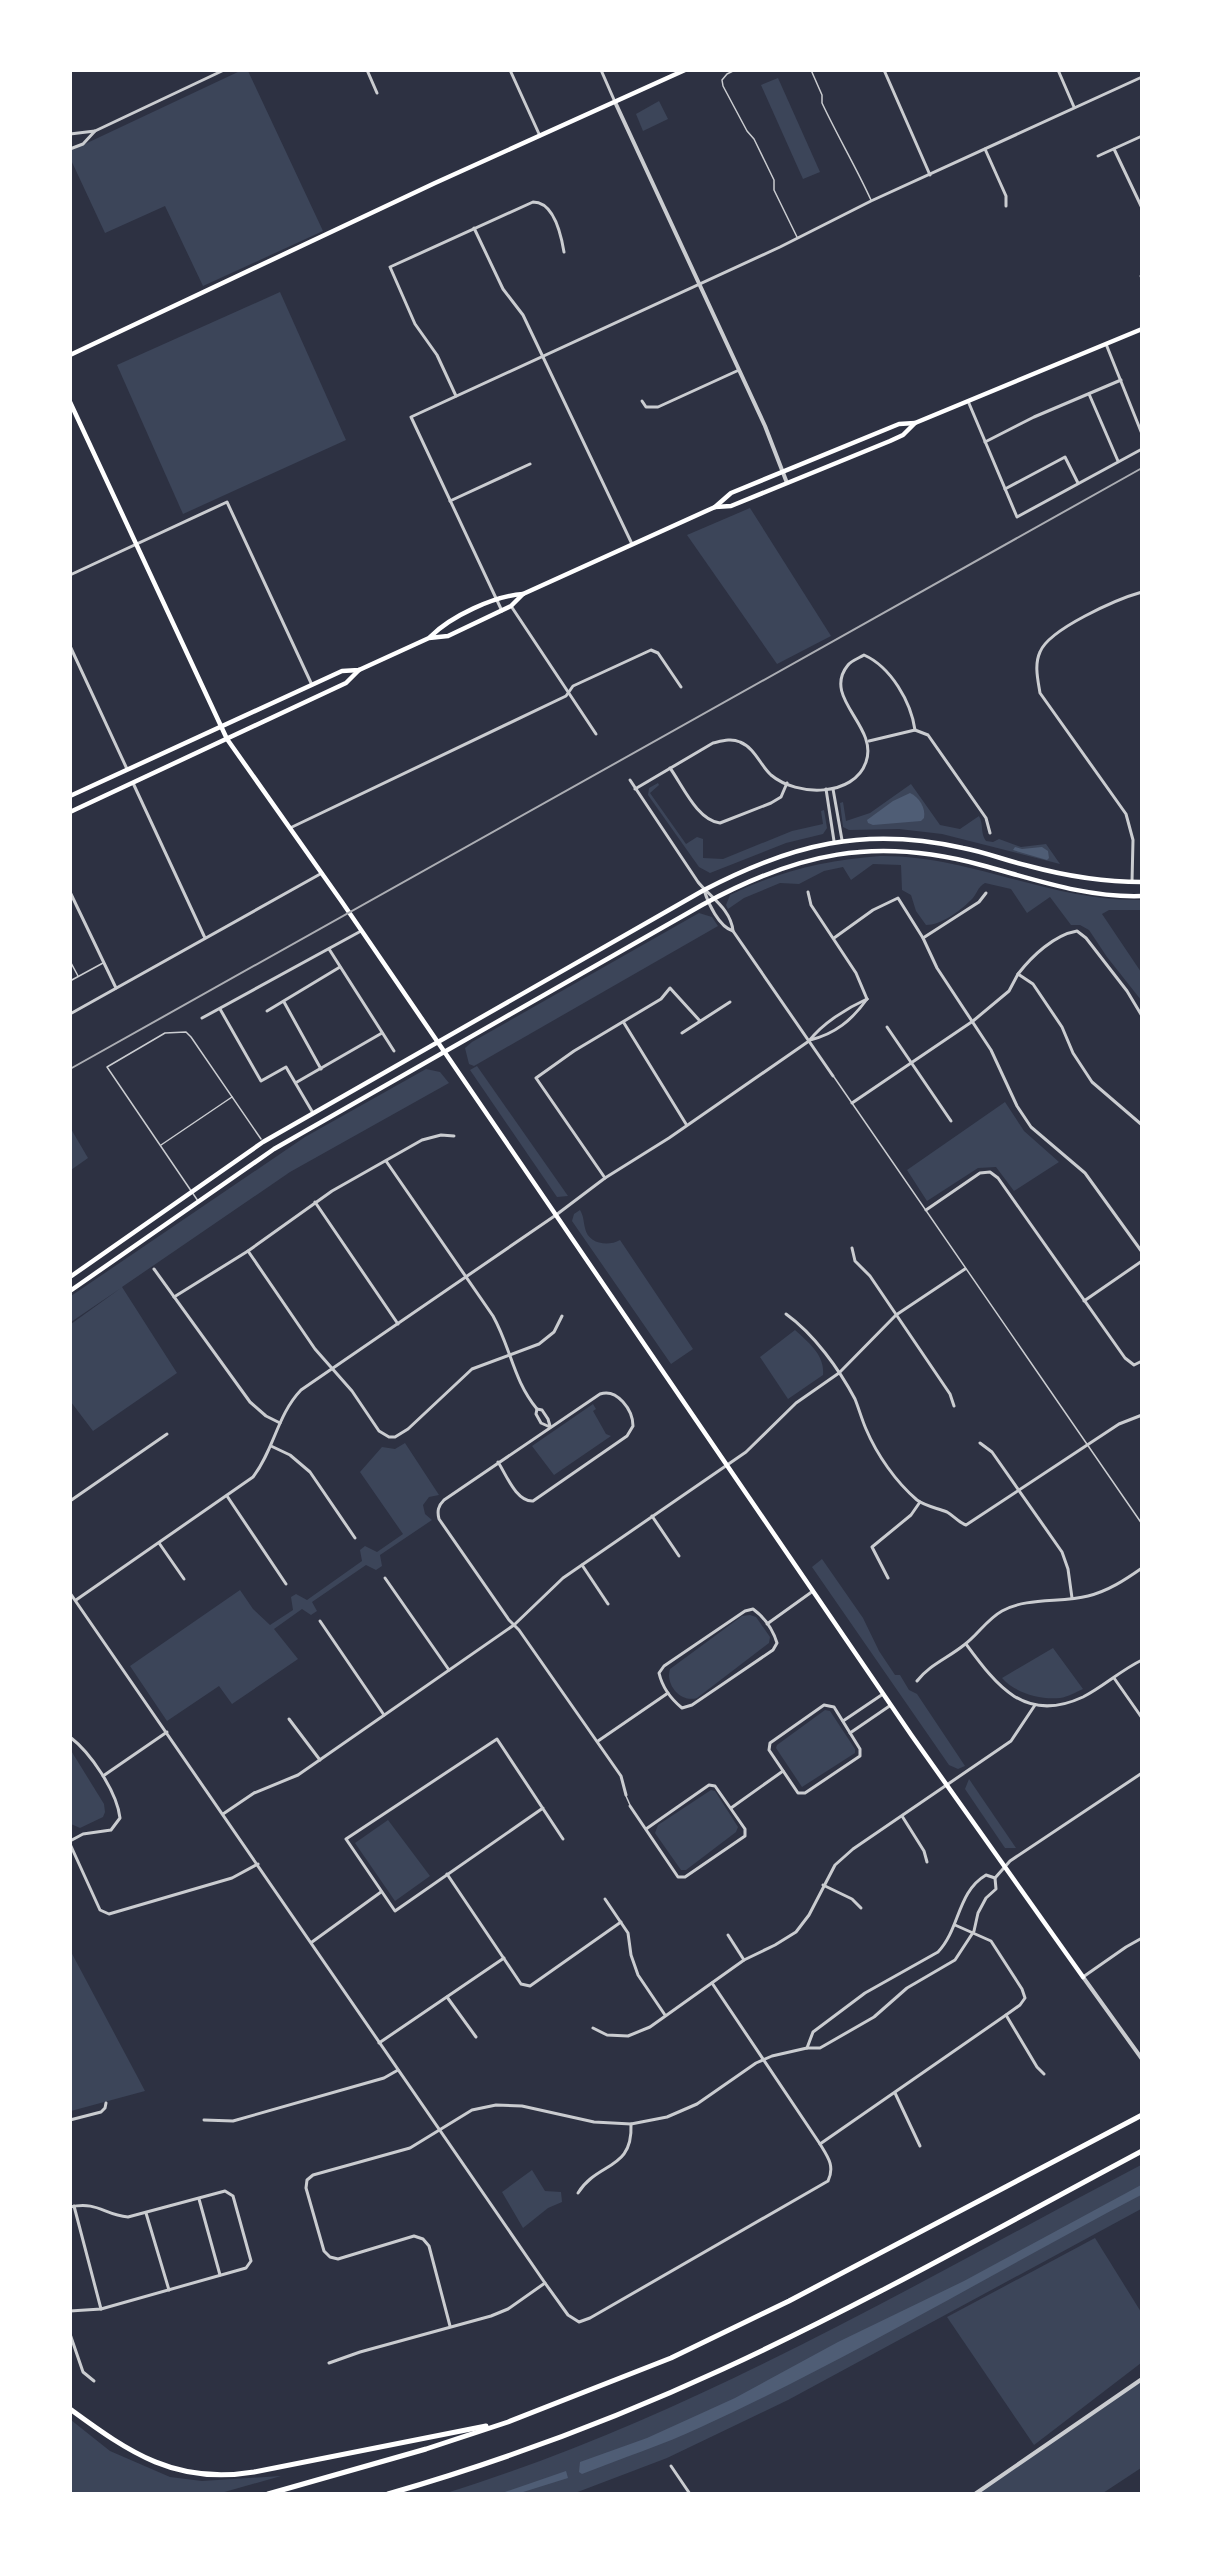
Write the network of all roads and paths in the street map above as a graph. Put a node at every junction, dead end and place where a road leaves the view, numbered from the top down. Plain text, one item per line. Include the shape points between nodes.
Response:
1 (224, 70) edge
2 (367, 70) edge
3 (510, 70) edge
4 (601, 70) edge
5 (685, 70) edge
6 (735, 70) edge
7 (811, 70) edge
8 (884, 70) edge
9 (1058, 70) edge
10 (1142, 77) edge
11 (377, 93) dead end
12 (615, 102) junction
13 (1074, 108) junction
14 (95, 131) junction
15 (70, 134) edge
16 (540, 136) junction
17 (1142, 136) edge
18 (1114, 148) junction
19 (985, 149) junction
20 (70, 150) edge
21 (1098, 156) dead end
22 (930, 175) junction
23 (871, 201) junction
24 (1006, 206) dead end
25 (1142, 208) edge
26 (474, 228) junction
27 (797, 237) junction
28 (564, 252) dead end
29 (699, 285) junction
30 (1142, 329) edge
31 (1106, 344) junction
32 (70, 355) edge
33 (543, 356) junction
34 (740, 370) junction
35 (1121, 380) junction
36 (1089, 394) junction
37 (456, 396) junction
38 (642, 401) dead end
39 (968, 401) junction
40 (70, 402) edge
41 (915, 423) junction
42 (1142, 434) edge
43 (985, 442) junction
44 (1142, 450) edge
45 (1118, 462) junction
46 (530, 464) dead end
47 (784, 471) junction
48 (787, 483) junction
49 (1078, 483) junction
50 (1005, 490) junction
51 (450, 501) junction
52 (715, 507) junction
53 (136, 543) junction
54 (632, 544) junction
55 (70, 575) edge
56 (1142, 592) edge
57 (524, 594) junction
58 (496, 600) junction
59 (511, 606) junction
60 (502, 611) junction
61 (429, 638) junction
62 (70, 646) edge
63 (359, 670) junction
64 (312, 685) junction
65 (681, 687) dead end
66 (569, 691) junction
67 (220, 726) junction
68 (915, 730) junction
69 (596, 734) dead end
70 (227, 739) junction
71 (869, 741) junction
72 (670, 768) junction
73 (126, 769) junction
74 (630, 780) dead end
75 (133, 783) junction
76 (787, 783) junction
77 (635, 789) junction
78 (826, 789) junction
79 (833, 789) junction
80 (70, 796) edge
81 (70, 812) edge
82 (290, 828) junction
83 (990, 833) dead end
84 (842, 840) junction
85 (834, 841) junction
86 (322, 873) junction
87 (1132, 882) junction
88 (1142, 882) edge
89 (704, 890) junction
90 (70, 892) edge
91 (808, 892) dead end
92 (986, 893) dead end
93 (1142, 896) edge
94 (716, 897) junction
95 (707, 902) junction
96 (361, 931) junction
97 (733, 931) junction
98 (205, 938) junction
99 (834, 938) junction
100 (923, 938) junction
101 (329, 949) junction
102 (70, 961) edge
103 (104, 963) junction
104 (340, 967) junction
105 (1018, 974) junction
106 (78, 976) junction
107 (70, 981) edge
108 (116, 988) junction
109 (867, 999) junction
110 (284, 1002) junction
111 (730, 1002) dead end
112 (220, 1008) junction
113 (267, 1011) dead end
114 (70, 1014) edge
115 (1142, 1016) edge
116 (202, 1018) dead end
117 (700, 1021) junction
118 (973, 1021) junction
119 (624, 1023) junction
120 (888, 1027) dead end
121 (382, 1033) junction
122 (682, 1033) dead end
123 (809, 1041) junction
124 (437, 1043) junction
125 (394, 1051) dead end
126 (445, 1053) junction
127 (911, 1064) junction
128 (321, 1069) junction
129 (833, 1076) joint
130 (297, 1082) junction
131 (232, 1097) junction
132 (852, 1103) junction
133 (313, 1113) junction
134 (951, 1121) dead end
135 (686, 1124) junction
136 (1142, 1125) edge
137 (454, 1136) dead end
138 (263, 1142) junction
139 (160, 1146) junction
140 (387, 1161) junction
141 (605, 1178) junction
142 (192, 1193) junction
143 (198, 1202) junction
144 (315, 1202) junction
145 (926, 1210) junction
146 (556, 1215) junction
147 (852, 1248) dead end
148 (248, 1251) junction
149 (1142, 1252) edge
150 (1142, 1261) edge
151 (154, 1269) dead end
152 (965, 1269) junction
153 (467, 1276) junction
154 (70, 1277) edge
155 (70, 1291) edge
156 (174, 1297) junction
157 (1084, 1301) junction
158 (786, 1314) dead end
159 (562, 1316) dead end
160 (896, 1316) junction
161 (398, 1324) junction
162 (510, 1356) junction
163 (1142, 1361) edge
164 (332, 1368) junction
165 (839, 1373) junction
166 (954, 1406) dead end
167 (537, 1409) junction
168 (1142, 1415) edge
169 (280, 1423) junction
170 (550, 1427) junction
171 (167, 1434) dead end
172 (981, 1443) dead end
173 (1087, 1445) junction
174 (272, 1446) junction
175 (498, 1462) junction
176 (726, 1465) junction
177 (1018, 1491) junction
178 (227, 1496) junction
179 (70, 1501) edge
180 (920, 1502) junction
181 (652, 1516) junction
182 (1142, 1524) edge
183 (355, 1538) dead end
184 (159, 1543) junction
185 (679, 1556) dead end
186 (582, 1565) junction
187 (1142, 1568) edge
188 (385, 1578) dead end
189 (888, 1578) dead end
190 (184, 1579) dead end
191 (286, 1584) dead end
192 (814, 1590) junction
193 (70, 1593) edge
194 (1072, 1598) junction
195 (76, 1600) junction
196 (608, 1604) dead end
197 (320, 1621) dead end
198 (767, 1624) junction
199 (514, 1626) junction
200 (966, 1644) junction
201 (1142, 1660) edge
202 (449, 1671) junction
203 (1114, 1677) junction
204 (917, 1681) dead end
205 (668, 1692) junction
206 (884, 1693) junction
207 (891, 1704) junction
208 (1035, 1705) junction
209 (384, 1715) junction
210 (1142, 1718) edge
211 (289, 1719) dead end
212 (843, 1721) junction
213 (167, 1732) junction
214 (850, 1733) junction
215 (70, 1737) edge
216 (598, 1741) junction
217 (320, 1760) junction
218 (783, 1771) junction
219 (1142, 1773) edge
220 (103, 1776) junction
221 (949, 1785) junction
222 (626, 1795) joint
223 (630, 1806) joint
224 (543, 1808) junction
225 (730, 1808) junction
226 (223, 1814) junction
227 (902, 1816) junction
228 (646, 1829) junction
229 (562, 1839) dead end
230 (70, 1842) edge
231 (927, 1862) dead end
232 (258, 1864) junction
233 (1005, 1867) junction
234 (447, 1874) junction
235 (994, 1878) junction
236 (823, 1885) junction
237 (381, 1892) junction
238 (605, 1899) dead end
239 (861, 1908) dead end
240 (621, 1922) junction
241 (955, 1924) junction
242 (974, 1931) junction
243 (728, 1935) dead end
244 (1142, 1938) edge
245 (312, 1942) junction
246 (504, 1958) junction
247 (744, 1960) junction
248 (1083, 1977) junction
249 (712, 1983) junction
250 (447, 1997) junction
251 (664, 2015) junction
252 (1006, 2015) junction
253 (593, 2028) dead end
254 (476, 2037) dead end
255 (379, 2043) junction
256 (807, 2048) junction
257 (763, 2059) junction
258 (1142, 2059) edge
259 (398, 2070) junction
260 (1044, 2074) dead end
261 (895, 2092) junction
262 (106, 2103) dead end
263 (1142, 2115) edge
264 (70, 2120) edge
265 (204, 2120) dead end
266 (631, 2124) junction
267 (440, 2130) junction
268 (820, 2144) junction
269 (920, 2146) dead end
270 (1142, 2151) edge
271 (578, 2193) dead end
272 (199, 2199) junction
273 (72, 2207) edge
274 (146, 2213) junction
275 (220, 2276) junction
276 (545, 2283) junction
277 (169, 2290) junction
278 (101, 2308) junction
279 (70, 2311) edge
280 (450, 2326) junction
281 (70, 2334) edge
282 (329, 2363) dead end
283 (1142, 2379) edge
284 (94, 2381) dead end
285 (70, 2409) edge
286 (508, 2422) junction
287 (671, 2466) dead end
288 (436, 2480) junction
289 (268, 2493) edge
290 (388, 2493) edge
291 (400, 2493) edge
292 (690, 2493) edge
293 (975, 2493) edge

1 - 14 street
2 - 11 street
3 - 16 street
4 - 12 street
5 - 12 main road
6 - 27 lane via 722,80 723,86 754,139
7 - 23 lane via 831,121
8 - 22 street
9 - 13 street
10 - 13 street
12 - 16 main road
12 - 29 street
13 - 19 street
14 - 15 street
14 - 20 street
16 - 32 main road
17 - 18 street
18 - 21 street
18 - 25 street
19 - 22 street
19 - 24 street via 1006,196
22 - 23 street
23 - 27 street
26 - 28 street via 540,202 548,206
26 - 33 street via 503,289 523,315
26 - 37 street via 390,267 415,324 437,355
27 - 29 street
29 - 33 street
29 - 34 street
30 - 31 main road
31 - 35 street
31 - 39 main road
33 - 37 street
33 - 54 street
34 - 38 street via 658,407 651,409
34 - 47 street
35 - 36 street
35 - 42 street
36 - 43 street
36 - 45 street
37 - 51 street via 411,417
39 - 41 main road
39 - 43 street
40 - 53 main road
41 - 47 main road via 899,424
41 - 48 main road via 903,435
43 - 50 street
44 - 45 street
45 - 49 street
46 - 51 street
47 - 48 street
47 - 52 main road via 728,494
48 - 52 main road via 732,506
49 - 50 street via 1065,457
49 - 50 street via 1017,518
51 - 58 street
52 - 54 main road
53 - 55 street
53 - 64 street via 227,502
53 - 67 main road
54 - 57 main road
56 - 87 street via 1119,598 1052,637 1040,652 1036,673 1040,693 1126,814 1133,840
57 - 58 main road
57 - 59 main road
58 - 60 street
58 - 61 main road via 443,624
59 - 60 main road
59 - 66 street
60 - 61 main road via 448,636
61 - 63 main road
62 - 73 street
63 - 64 main road via 342,671
63 - 70 main road via 346,684
64 - 67 main road
65 - 66 street via 658,653 651,650
66 - 69 street
66 - 82 street via 566,696
67 - 70 main road
67 - 73 main road
68 - 71 street
68 - 71 street via 911,709 885,671 864,655 848,664 841,690
68 - 83 street via 932,740 986,818
70 - 75 main road
70 - 82 main road
71 - 79 street via 868,756 857,778
72 - 76 street via 713,743 739,741 750,748 771,775
72 - 76 street via 711,822 720,823 771,803 781,797
72 - 77 street
73 - 80 main road
74 - 77 street
75 - 81 main road
75 - 98 street
76 - 78 street
77 - 89 street
78 - 79 street
78 - 85 street
79 - 84 street
82 - 86 main road
84 - 85 main road
84 - 87 main road via 928,841 1069,876
85 - 89 main road via 762,862
86 - 96 main road
86 - 98 street
87 - 88 main road
89 - 94 street
89 - 95 street
89 - 124 main road
90 - 103 street
91 - 99 street via 811,904
92 - 100 street
93 - 94 main road via 1071,889 960,859 884,850 837,853 801,861
94 - 95 main road
94 - 97 street
95 - 97 street
95 - 126 main road
96 - 101 street
96 - 124 main road
97 - 123 street
98 - 108 street
99 - 100 street via 873,910 898,898
99 - 109 street
100 - 118 street via 937,968
101 - 104 street
101 - 112 street
102 - 106 lane
103 - 106 lane
103 - 108 street
104 - 110 street
104 - 121 street
105 - 115 street via 1039,952 1066,933 1077,931 1127,991
105 - 118 street via 1009,990
105 - 136 street via 1033,984 1092,1082
106 - 107 lane
108 - 114 street
109 - 123 street via 816,1032
109 - 123 street via 839,1028
110 - 113 street
110 - 128 street
111 - 117 street
112 - 116 street
112 - 130 street via 261,1081 286,1067
117 - 119 street via 670,988 661,999
117 - 122 street
118 - 127 street
118 - 149 street via 1031,1127 1085,1173
119 - 135 street
119 - 141 street via 536,1078
120 - 127 street
121 - 125 street
121 - 128 street
123 - 129 street
123 - 135 street
124 - 126 main road
124 - 133 main road
126 - 143 main road via 274,1149
126 - 146 main road
127 - 132 street
127 - 134 street
128 - 130 street
129 - 132 lane
130 - 133 street
131 - 138 lane
131 - 139 lane
131 - 139 lane via 186,1032 165,1033 119,1058 106,1067
132 - 145 lane
133 - 138 main road
135 - 141 street
137 - 140 street via 422,1140
138 - 142 main road
139 - 142 lane
140 - 144 street
140 - 153 street
141 - 146 street
142 - 143 lane
142 - 154 main road
143 - 155 main road
144 - 148 street
144 - 161 street
145 - 152 lane
145 - 157 street via 980,1173 990,1172
146 - 153 street
146 - 176 main road
147 - 160 street via 855,1261 870,1276
148 - 156 street
148 - 164 street
150 - 157 street
151 - 156 street
152 - 160 street
152 - 173 lane
153 - 161 street
153 - 162 street via 494,1316
156 - 169 street via 250,1402
157 - 163 street via 1125,1358 1134,1365
158 - 165 street via 800,1324
159 - 162 street via 554,1332 539,1344
160 - 165 street
160 - 166 street via 950,1394
161 - 164 street
162 - 164 street via 472,1369 408,1429 394,1437 379,1431
162 - 167 street via 522,1388
164 - 169 street via 296,1395
165 - 176 street via 796,1403 746,1452
165 - 180 street via 878,1452
167 - 170 street via 542,1410
167 - 170 street via 542,1423
168 - 173 street via 1119,1424
169 - 174 street
170 - 175 street
170 - 175 street via 605,1392 619,1398 633,1422 627,1436 533,1501 519,1496
171 - 179 street
172 - 177 street via 992,1452
173 - 177 street
173 - 182 lane
174 - 178 street via 253,1477
174 - 183 street via 310,1472
175 - 199 street via 444,1500 438,1514
176 - 181 street
176 - 192 main road
177 - 180 street via 966,1525 950,1513
177 - 194 street via 1062,1552
178 - 184 street
178 - 191 street
180 - 189 street via 911,1515 872,1547
181 - 185 street
181 - 186 street
184 - 190 street
184 - 195 street
186 - 196 street
186 - 199 street via 556,1584
187 - 194 street via 1108,1589
188 - 202 street
192 - 198 street
192 - 206 main road
193 - 195 street
194 - 200 street via 1003,1610
195 - 213 street
197 - 209 street
198 - 205 street via 753,1609 745,1611 664,1666 658,1672
198 - 205 street via 777,1643 773,1650 692,1705 682,1708
199 - 202 street
199 - 216 street
200 - 204 street
200 - 208 street via 995,1683 1021,1701
201 - 203 street
202 - 209 street
203 - 208 street via 1066,1703
203 - 210 street
205 - 216 street
206 - 207 main road
206 - 212 street
207 - 214 street
207 - 221 main road
208 - 221 street via 1011,1742
209 - 217 street
211 - 217 street
212 - 214 street
212 - 218 street via 834,1707 824,1705 770,1743 769,1750
213 - 220 street
213 - 226 street
214 - 218 street via 860,1756 805,1793 798,1793
215 - 220 street
216 - 222 street via 621,1776
217 - 226 street via 286,1781 254,1793
218 - 225 street
219 - 233 street
220 - 230 street via 119,1807 120,1818 111,1830 83,1834
221 - 227 street
221 - 233 main road
222 - 223 lane
223 - 228 street
224 - 229 street
224 - 234 street
224 - 237 street via 496,1739 346,1839
225 - 228 street via 715,1786 709,1785
225 - 228 street via 745,1829 744,1836 685,1877 678,1876
226 - 232 street
227 - 231 street
227 - 236 street via 853,1849 835,1865
230 - 232 street via 100,1910 109,1914 232,1878
232 - 245 street
233 - 235 street
233 - 248 main road
234 - 237 street via 395,1911
234 - 246 street
235 - 241 street via 986,1875 970,1888
235 - 242 street via 996,1889 978,1913
236 - 239 street via 852,1899
236 - 247 street via 796,1932
237 - 245 street
238 - 240 street
240 - 246 street via 530,1986 521,1984
240 - 251 street via 628,1933 638,1975
241 - 242 street
241 - 256 street via 938,1952 865,1993 813,2032
242 - 252 street via 991,1941 1022,1989 1025,1998
242 - 256 street via 955,1960 907,1988 874,2017 820,2048
243 - 247 street
244 - 248 street
245 - 255 street
246 - 250 street
247 - 249 street
248 - 258 street
249 - 251 street
249 - 257 street
250 - 254 street
250 - 255 street
251 - 253 street via 650,2027 628,2036 606,2035
252 - 260 street
252 - 261 street
255 - 259 street
256 - 257 street
257 - 266 street via 698,2104 667,2117
257 - 268 street
259 - 265 street via 384,2078 233,2121
259 - 267 street
261 - 268 street
261 - 269 street
262 - 264 street via 101,2112
263 - 286 highway via 751,2321 630,2375
266 - 267 street via 594,2122 522,2106 496,2105 472,2110
266 - 271 street via 626,2154 584,2184
267 - 276 street
267 - 280 street via 410,2148 313,2175 306,2188 324,2251 330,2257 338,2259 414,2236 423,2238 429,2246
268 - 276 street via 831,2162 828,2181 590,2318 579,2322 568,2315
270 - 288 highway via 724,2369 559,2438
272 - 274 street
272 - 275 street
272 - 275 street via 225,2191 233,2196 251,2261 246,2268
273 - 274 street via 98,2206 128,2217
273 - 278 street
274 - 277 street
275 - 277 street
276 - 280 street via 508,2309
277 - 278 street
278 - 279 street
280 - 282 street
281 - 284 street via 83,2372
283 - 293 street
285 - 286 highway via 141,2457 180,2470 217,2475 254,2472
286 - 289 highway
287 - 292 street
288 - 290 highway
288 - 291 highway

